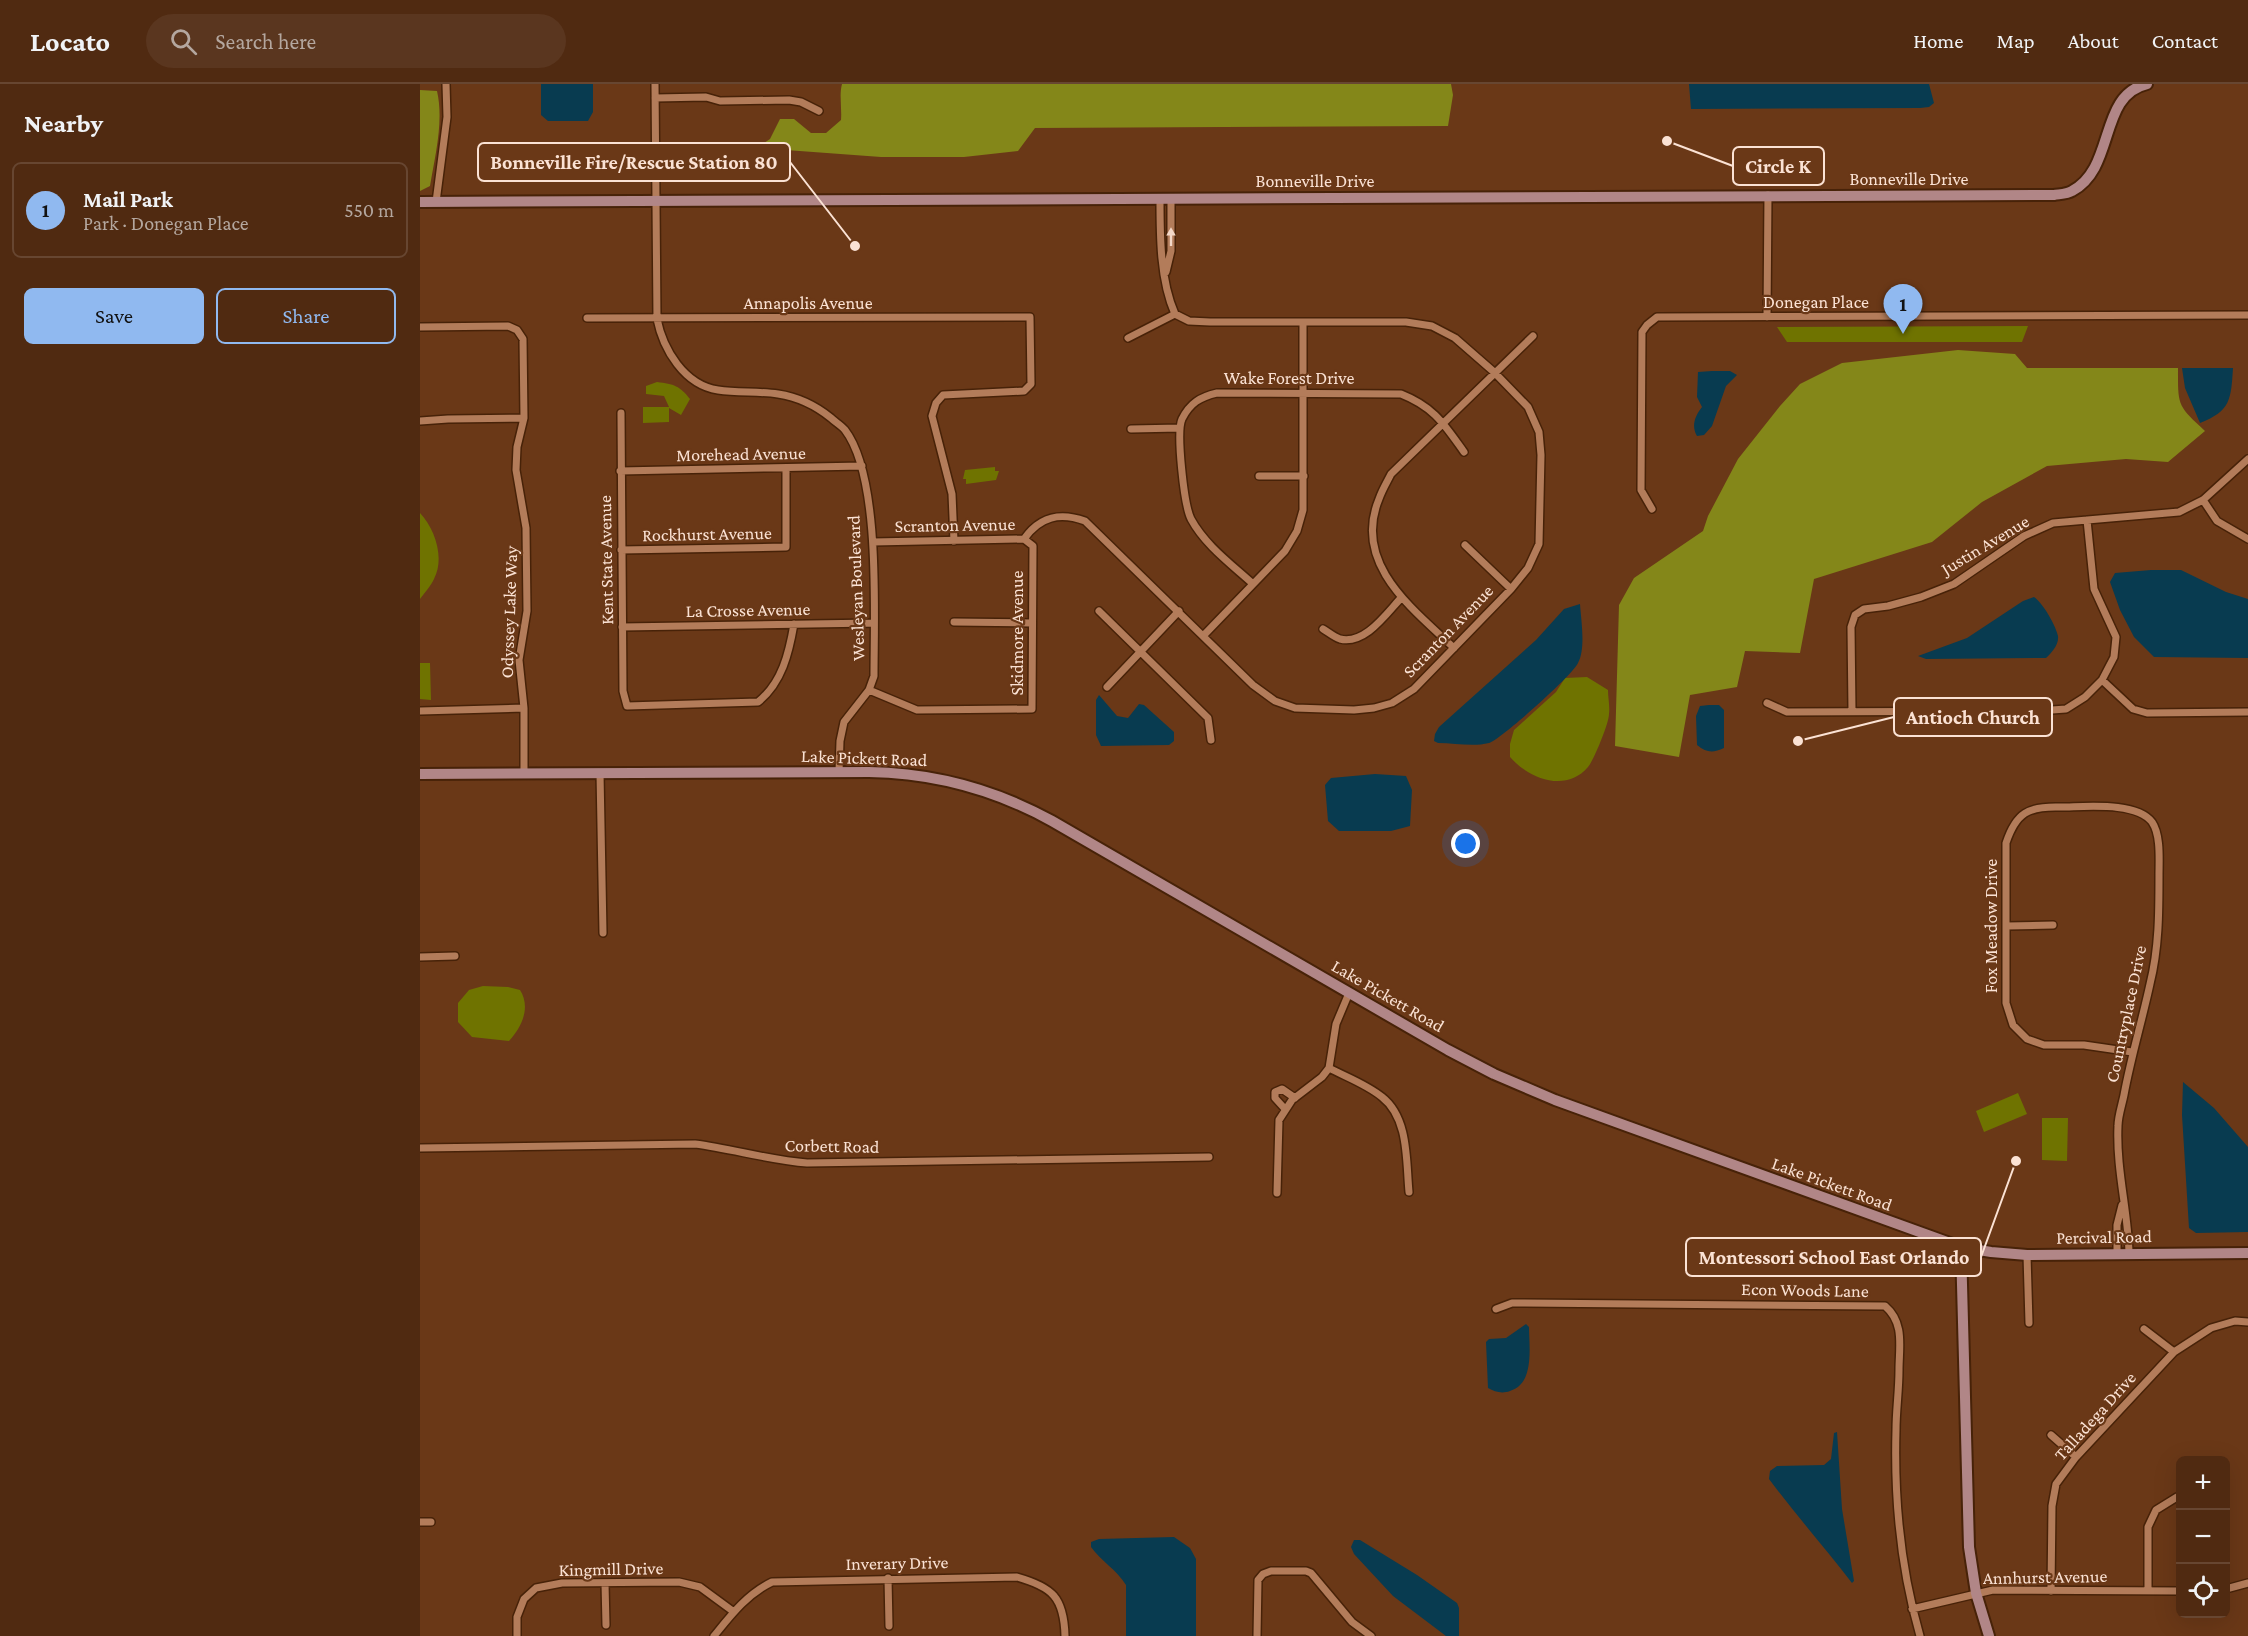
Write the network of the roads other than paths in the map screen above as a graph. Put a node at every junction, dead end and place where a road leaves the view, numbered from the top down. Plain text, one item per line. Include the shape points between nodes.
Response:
1 (446, 84) edge
2 (655, 84) edge
3 (2147, 84) edge
4 (655, 98) junction
5 (819, 111) dead end
6 (1768, 195) junction
7 (1166, 199) junction
8 (656, 200) junction
9 (420, 202) edge
10 (436, 202) junction
11 (1174, 314) junction
12 (2248, 315) edge
13 (1767, 317) junction
14 (587, 318) dead end
15 (657, 319) junction
16 (1303, 323) junction
17 (420, 327) edge
18 (1533, 336) dead end
19 (1128, 338) dead end
20 (1494, 372) junction
21 (1303, 394) junction
22 (621, 413) dead end
23 (525, 418) junction
24 (420, 421) edge
25 (1443, 423) junction
26 (1180, 428) junction
27 (1131, 429) dead end
28 (1464, 452) dead end
29 (2248, 459) edge
30 (862, 466) junction
31 (786, 469) junction
32 (620, 471) junction
33 (1259, 476) dead end
34 (1304, 476) junction
35 (2203, 500) junction
36 (1652, 509) dead end
37 (2087, 520) junction
38 (1024, 539) junction
39 (2248, 539) edge
40 (954, 541) junction
41 (873, 542) junction
42 (1465, 545) dead end
43 (621, 550) junction
44 (1252, 583) junction
45 (1511, 589) junction
46 (1401, 598) junction
47 (1099, 611) dead end
48 (1179, 611) junction
49 (874, 622) junction
50 (954, 622) dead end
51 (1032, 623) junction
52 (794, 624) junction
53 (622, 627) junction
54 (1323, 629) dead end
55 (1204, 635) junction
56 (1454, 648) junction
57 (1140, 652) junction
58 (2102, 680) junction
59 (1107, 687) dead end
60 (869, 690) junction
61 (1767, 703) dead end
62 (525, 708) junction
63 (420, 711) edge
64 (1852, 711) junction
65 (2248, 712) edge
66 (1211, 740) dead end
67 (839, 772) junction
68 (600, 773) junction
69 (420, 774) edge
70 (524, 774) junction
71 (2006, 843) joint
72 (2053, 925) dead end
73 (2007, 926) junction
74 (603, 933) dead end
75 (455, 956) dead end
76 (420, 957) edge
77 (1349, 993) junction
78 (2132, 1052) junction
79 (1329, 1068) junction
80 (1295, 1098) junction
81 (1285, 1110) junction
82 (420, 1148) edge
83 (1209, 1157) dead end
84 (1409, 1192) dead end
85 (1277, 1193) dead end
86 (2123, 1203) junction
87 (1961, 1247) junction
88 (2117, 1253) junction
89 (2129, 1253) junction
90 (2248, 1253) edge
91 (2027, 1255) junction
92 (1496, 1309) dead end
93 (2248, 1322) edge
94 (2029, 1323) dead end
95 (2145, 1329) dead end
96 (2174, 1352) junction
97 (2051, 1435) dead end
98 (2076, 1457) junction
99 (2176, 1498) edge
100 (420, 1522) edge
101 (431, 1522) dead end
102 (888, 1578) junction
103 (605, 1583) junction
104 (2248, 1583) edge
105 (2230, 1588) edge
106 (2051, 1591) junction
107 (2148, 1591) junction
108 (2176, 1591) edge
109 (1976, 1593) junction
110 (1912, 1609) junction
111 (734, 1612) junction
112 (606, 1625) dead end
113 (889, 1626) dead end
114 (517, 1636) edge
115 (714, 1636) edge
116 (1065, 1636) edge
117 (1257, 1636) edge
118 (1371, 1636) edge
119 (1920, 1636) edge
120 (1989, 1636) edge

1 - 10 street via 447,117
2 - 4 street, Wesleyan Boulevard
3 - 6 street, Bonneville Drive via 2126,96 2112,116 2099,161 2089,178 2071,192
4 - 5 street via 789,100
4 - 8 street, Wesleyan Boulevard
6 - 7 street, Bonneville Drive
6 - 13 street
7 - 8 street, Bonneville Drive
7 - 11 street via 1160,250 1167,297
8 - 10 street, Bonneville Drive
8 - 15 street, Wesleyan Boulevard
9 - 10 street, Bonneville Drive
11 - 16 street, Scranton Avenue via 1189,321
11 - 19 street
12 - 13 street, Donegan Place
13 - 36 street, Donegan Place via 1657,317 1642,332 1641,490
14 - 15 street, Annapolis Avenue
15 - 30 street, Wesleyan Boulevard via 667,350 683,371 699,383 716,390 776,393 801,400 844,429
15 - 40 street, Annapolis Avenue via 1030,317 1030,384 1024,391 943,395 936,404 932,416 952,494
16 - 20 street, Scranton Avenue via 1406,322 1432,326 1455,338
16 - 21 street
17 - 23 street, Odyssey Lake Way via 508,326 517,330 523,339
18 - 20 street
20 - 25 street
20 - 45 street, Scranton Avenue via 1528,407 1539,432 1541,455 1539,544 1528,568
21 - 25 street, Wake Forest Drive via 1401,394 1421,402
21 - 26 street, Wake Forest Drive via 1201,396 1190,406
21 - 34 street
22 - 32 street, Kent State Avenue
23 - 24 street
23 - 62 street, Odyssey Lake Way via 516,470 526,528 527,611 519,660
25 - 28 street, Wake Forest Drive
25 - 46 street via 1391,474 1378,500 1373,523 1375,557
26 - 27 street
26 - 44 street via 1184,492 1191,519 1203,537
29 - 35 street, Justin Avenue
30 - 31 street, Morehead Avenue
30 - 41 street, Wesleyan Boulevard
31 - 32 street, Morehead Avenue
31 - 43 street, Rockhurst Avenue via 786,547
32 - 43 street, Kent State Avenue
33 - 34 street
34 - 44 street via 1303,510 1297,531 1285,551
35 - 37 street, Justin Avenue via 2179,512
35 - 39 street via 2217,520
37 - 58 street via 2094,589 2116,637 2114,657
37 - 64 street, Justin Avenue via 2053,523 2024,536 1954,584 1921,597 1863,609 1855,615 1851,627
38 - 40 street, Scranton Avenue
38 - 48 street, Scranton Avenue via 1043,520 1068,515 1085,521
38 - 51 street, Skidmore Avenue via 1033,546
40 - 41 street, Scranton Avenue
41 - 49 street, Wesleyan Boulevard
42 - 45 street
43 - 53 street, Kent State Avenue
44 - 55 street
45 - 56 street, Scranton Avenue
46 - 54 street via 1370,630 1353,639 1339,638
46 - 56 street
47 - 57 street
48 - 55 street, Scranton Avenue
48 - 57 street
49 - 52 street, La Crosse Avenue
49 - 60 street, Wesleyan Boulevard via 874,676
50 - 51 street
51 - 60 street, Skidmore Avenue via 1032,709 917,710
52 - 53 street, La Crosse Avenue
52 - 53 street, Kent State Avenue via 778,678 758,702 627,706
55 - 56 street, Scranton Avenue via 1253,685 1275,701 1313,711 1374,708 1392,703 1414,689
57 - 59 street
57 - 66 street via 1208,718
58 - 64 street via 2066,709
58 - 65 street via 2133,709 2147,713
60 - 67 street, Wesleyan Boulevard via 844,722
61 - 64 street via 1787,711
62 - 63 street
62 - 70 street, Odyssey Lake Way
67 - 68 street, Lake Pickett Road
67 - 77 street, Lake Pickett Road via 919,775 1007,798 1071,831
68 - 70 street, Lake Pickett Road
68 - 74 street
69 - 70 street, Lake Pickett Road
71 - 73 street, Fox Meadow Drive
71 - 78 street, Countryplace Drive via 2012,824 2026,812 2044,807 2136,810 2152,822 2159,846 2158,939 2151,983
72 - 73 street
73 - 78 street, Fox Meadow Drive via 2006,1003 2013,1025 2026,1039 2044,1045 2084,1045
75 - 76 street
77 - 79 street via 1336,1024
77 - 87 street, Lake Pickett Road via 1475,1064 1537,1093
78 - 86 street, Countryplace Drive via 2118,1126
79 - 80 street
79 - 84 street via 1383,1098 1397,1117 1405,1141
80 - 81 street
80 - 81 street via 1282,1089 1275,1092
81 - 85 street via 1278,1126
82 - 83 street, Corbett Road via 695,1144 807,1163
86 - 88 street, Countryplace Drive via 2117,1225
86 - 89 street, Countryplace Drive
87 - 91 street, Percival Road
87 - 109 street via 1967,1514
88 - 89 street, Percival Road
88 - 91 street, Percival Road
89 - 90 street, Percival Road
91 - 94 street
92 - 110 street, Econ Woods Lane via 1512,1303 1885,1306 1899,1326 1896,1483
93 - 96 street, Talladega Drive via 2235,1321 2211,1328
95 - 96 street
96 - 98 street, Talladega Drive
97 - 98 street
98 - 106 street, Talladega Drive via 2056,1484
99 - 107 street via 2156,1510 2148,1527
100 - 101 street
102 - 111 street, Inverary Drive via 772,1582 756,1589
102 - 113 street
102 - 116 street, Inverary Drive via 1017,1577 1039,1583 1054,1595 1065,1615
103 - 111 street, Kingmill Drive via 679,1582 699,1587
103 - 112 street
103 - 114 street, Kingmill Drive via 562,1583 536,1588 524,1599 517,1617
104 - 105 street
106 - 107 street, Annhurst Avenue
106 - 109 street, Annhurst Avenue
107 - 108 street, Annhurst Avenue
109 - 110 street, Annhurst Avenue
109 - 120 street
110 - 119 street, Econ Woods Lane
111 - 115 street, Inverary Drive
117 - 118 street via 1257,1585 1260,1577 1271,1571 1311,1573 1352,1622

